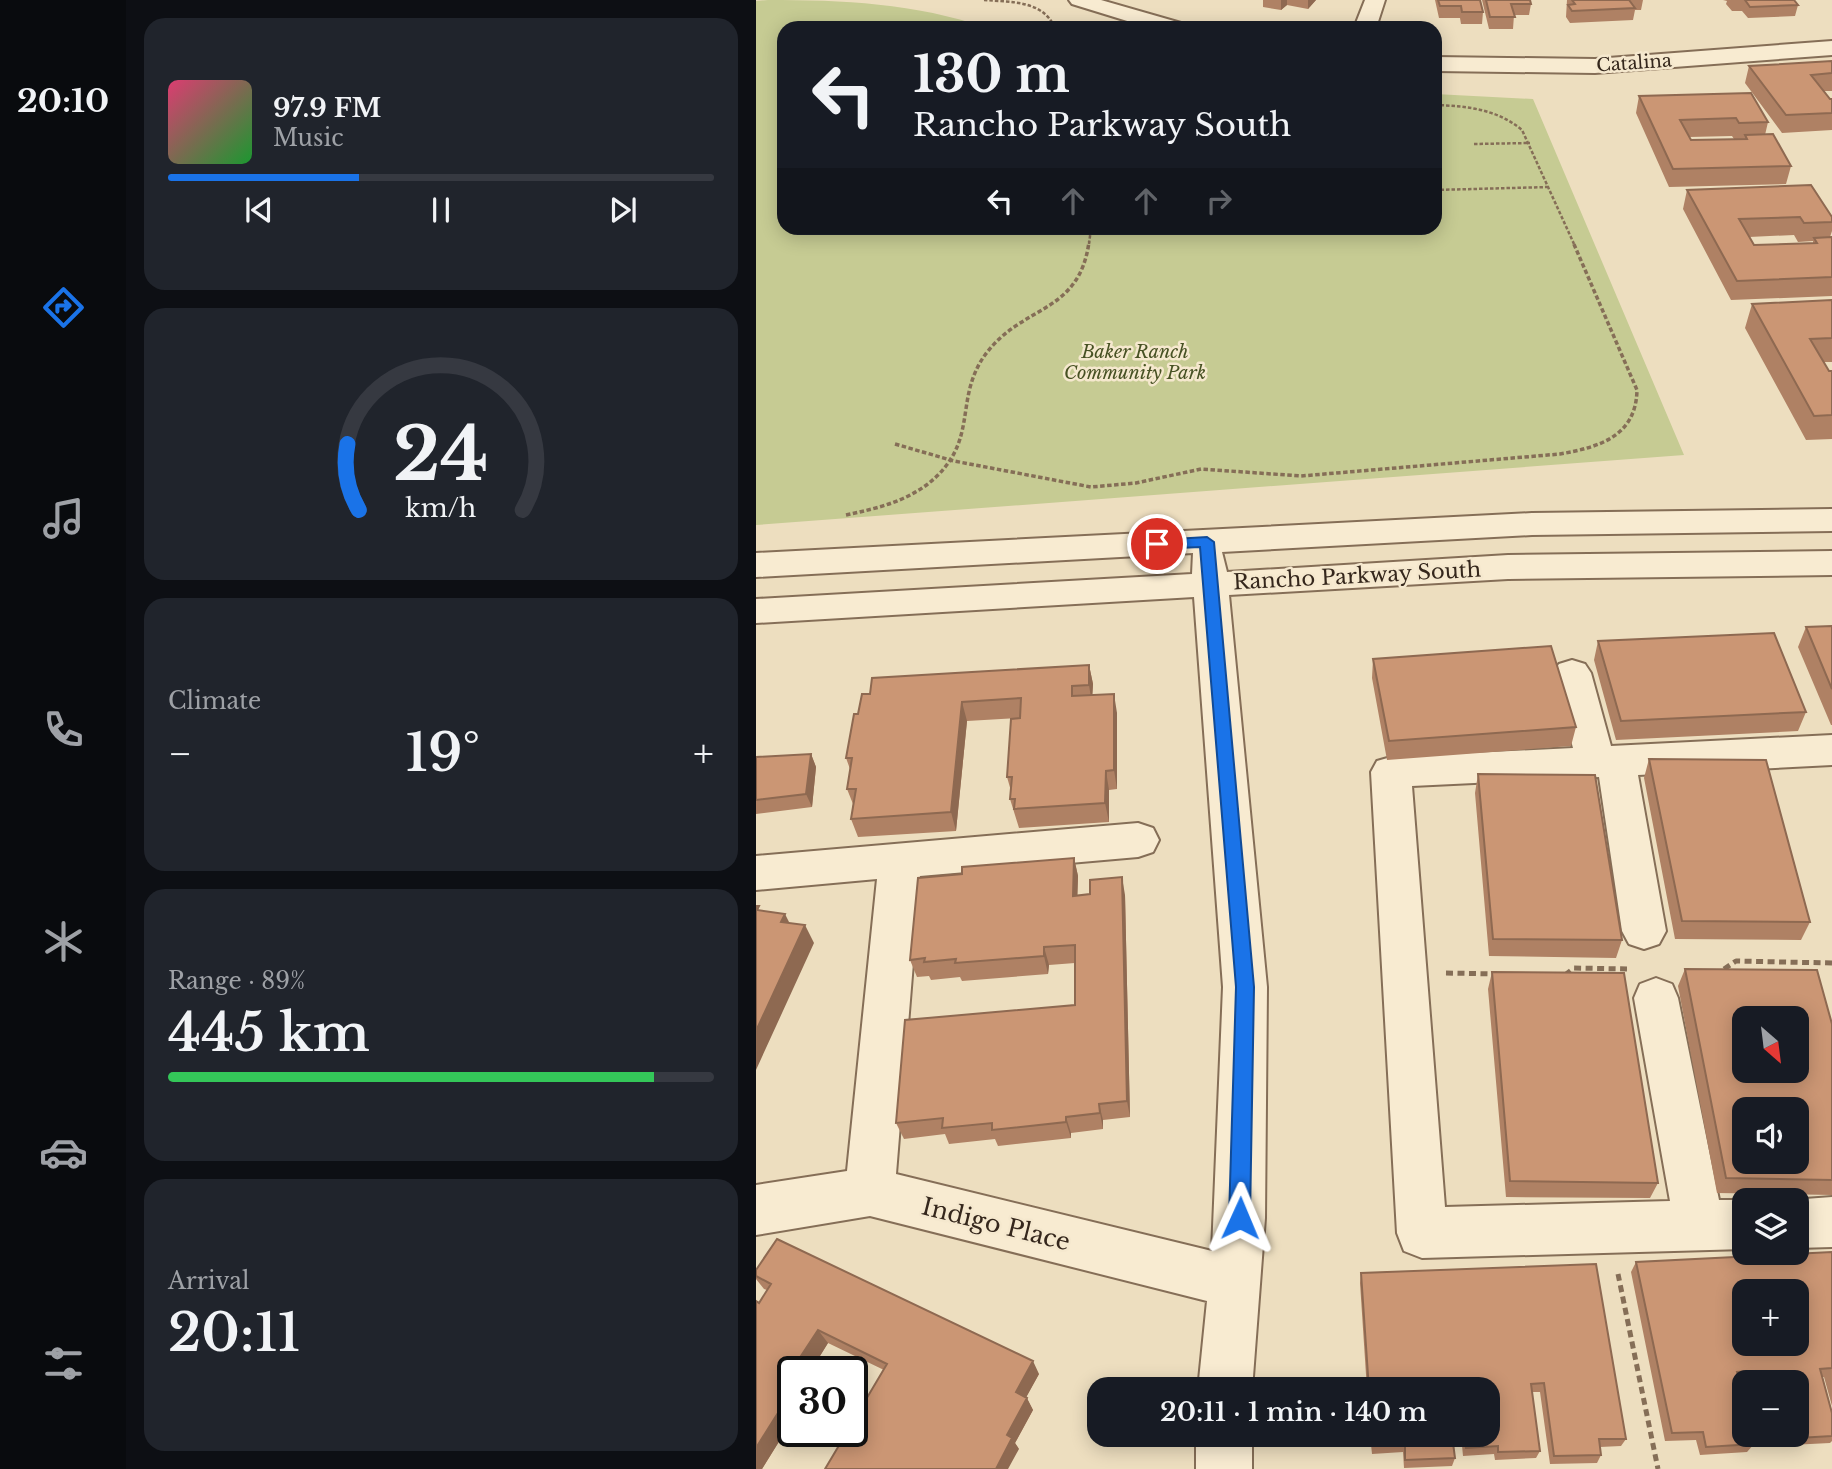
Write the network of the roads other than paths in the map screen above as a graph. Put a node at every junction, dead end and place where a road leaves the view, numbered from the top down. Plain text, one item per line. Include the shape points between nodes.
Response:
1 (1079, 0) edge
2 (1375, 0) edge
3 (1150, 21) edge
4 (1368, 21) edge
5 (1832, 48) edge
6 (1442, 65) edge
7 (1832, 520) edge
8 (1832, 562) edge
9 (1208, 563) junction
10 (756, 565) edge
11 (756, 611) edge
12 (1572, 673) dead end
13 (1832, 751) edge
14 (1606, 760) junction
15 (1138, 840) dead end
16 (900, 860) junction
17 (756, 873) edge
18 (870, 1192) junction
19 (756, 1210) edge
20 (1832, 1222) edge
21 (1809, 1223) edge
22 (1732, 1224) edge
23 (1699, 1225) junction
24 (1234, 1282) junction
25 (1226, 1377) edge
26 (1224, 1447) edge
27 (1224, 1469) edge

1 - 3 street
2 - 4 street
5 - 6 street, Catalina via 1595,66
7 - 9 street, Rancho Parkway South via 1532,524
8 - 9 street, Rancho Parkway South via 1508,567
9 - 10 street, Rancho Parkway South
9 - 11 street, Rancho Parkway South
9 - 24 street via 1245,987 1240,1218
12 - 14 street
13 - 14 street
14 - 23 street
14 - 23 street via 1391,772 1422,1233
15 - 16 street
16 - 17 street
16 - 18 street
18 - 19 street, Indigo Place
18 - 24 street, Indigo Place
20 - 21 street
22 - 23 street
24 - 25 street
26 - 27 street

